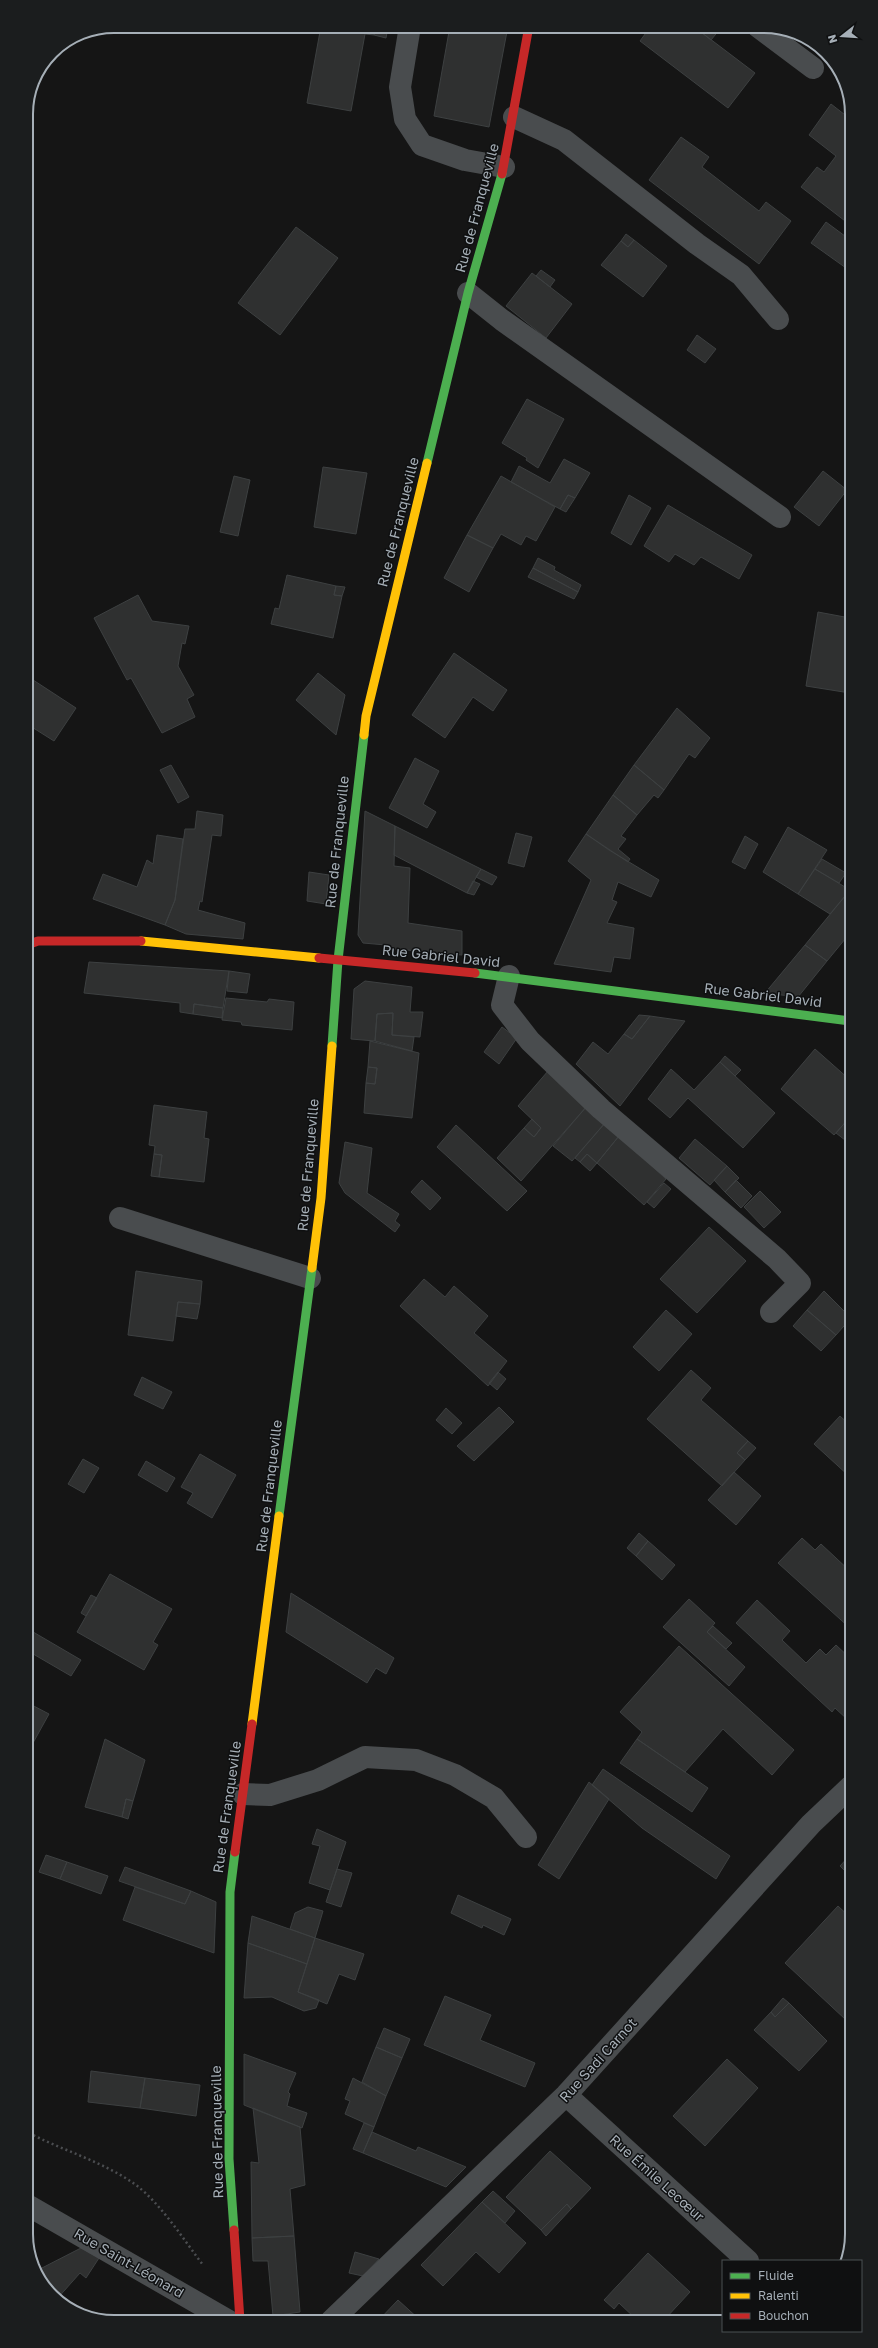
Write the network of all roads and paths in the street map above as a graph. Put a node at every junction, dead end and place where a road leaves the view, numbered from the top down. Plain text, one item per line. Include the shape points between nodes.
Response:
1 (409, 33) edge
2 (528, 33) edge
3 (766, 33) edge
4 (813, 68) dead end
5 (514, 117) junction
6 (504, 167) junction
7 (468, 293) junction
8 (778, 319) dead end
9 (780, 517) dead end
10 (33, 943) edge
11 (338, 960) junction
12 (509, 976) junction
13 (845, 1020) edge
14 (120, 1218) dead end
15 (310, 1278) junction
16 (771, 1312) dead end
17 (845, 1792) edge
18 (243, 1794) junction
19 (526, 1837) dead end
20 (566, 2096) junction
21 (33, 2135) edge
22 (33, 2208) edge
23 (747, 2260) edge
24 (236, 2273) junction
25 (219, 2315) edge
26 (240, 2315) edge
27 (337, 2315) edge

1 - 6 street via 400,87 405,118 422,145 465,160
2 - 5 street, Rue de Franqueville
3 - 4 street
5 - 6 street, Rue de Franqueville
5 - 8 street via 564,140 697,244 741,275
6 - 7 street, Rue de Franqueville
7 - 9 street via 502,320
7 - 11 street, Rue de Franqueville via 366,716
10 - 11 street, Rue Gabriel David via 126,940
11 - 12 street, Rue Gabriel David
11 - 15 street, Rue de Franqueville via 321,1198
12 - 13 street, Rue Gabriel David
12 - 16 street via 502,1005 530,1041 601,1109 777,1259 800,1283
14 - 15 street
15 - 18 street, Rue de Franqueville
17 - 20 street, Rue Sadi Carnot via 811,1824
18 - 19 street via 270,1794 311,1782 365,1757 416,1760 454,1775 494,1798
18 - 24 street, Rue de Franqueville via 230,1892 229,2159
20 - 23 street, Rue Émile Lecœur
20 - 27 street, Rue Sadi Carnot
21 - 24 path via 85,2158 137,2186 160,2209 207,2270 216,2274
22 - 25 street, Rue Saint-Léonard
24 - 26 street, Rue de Franqueville

